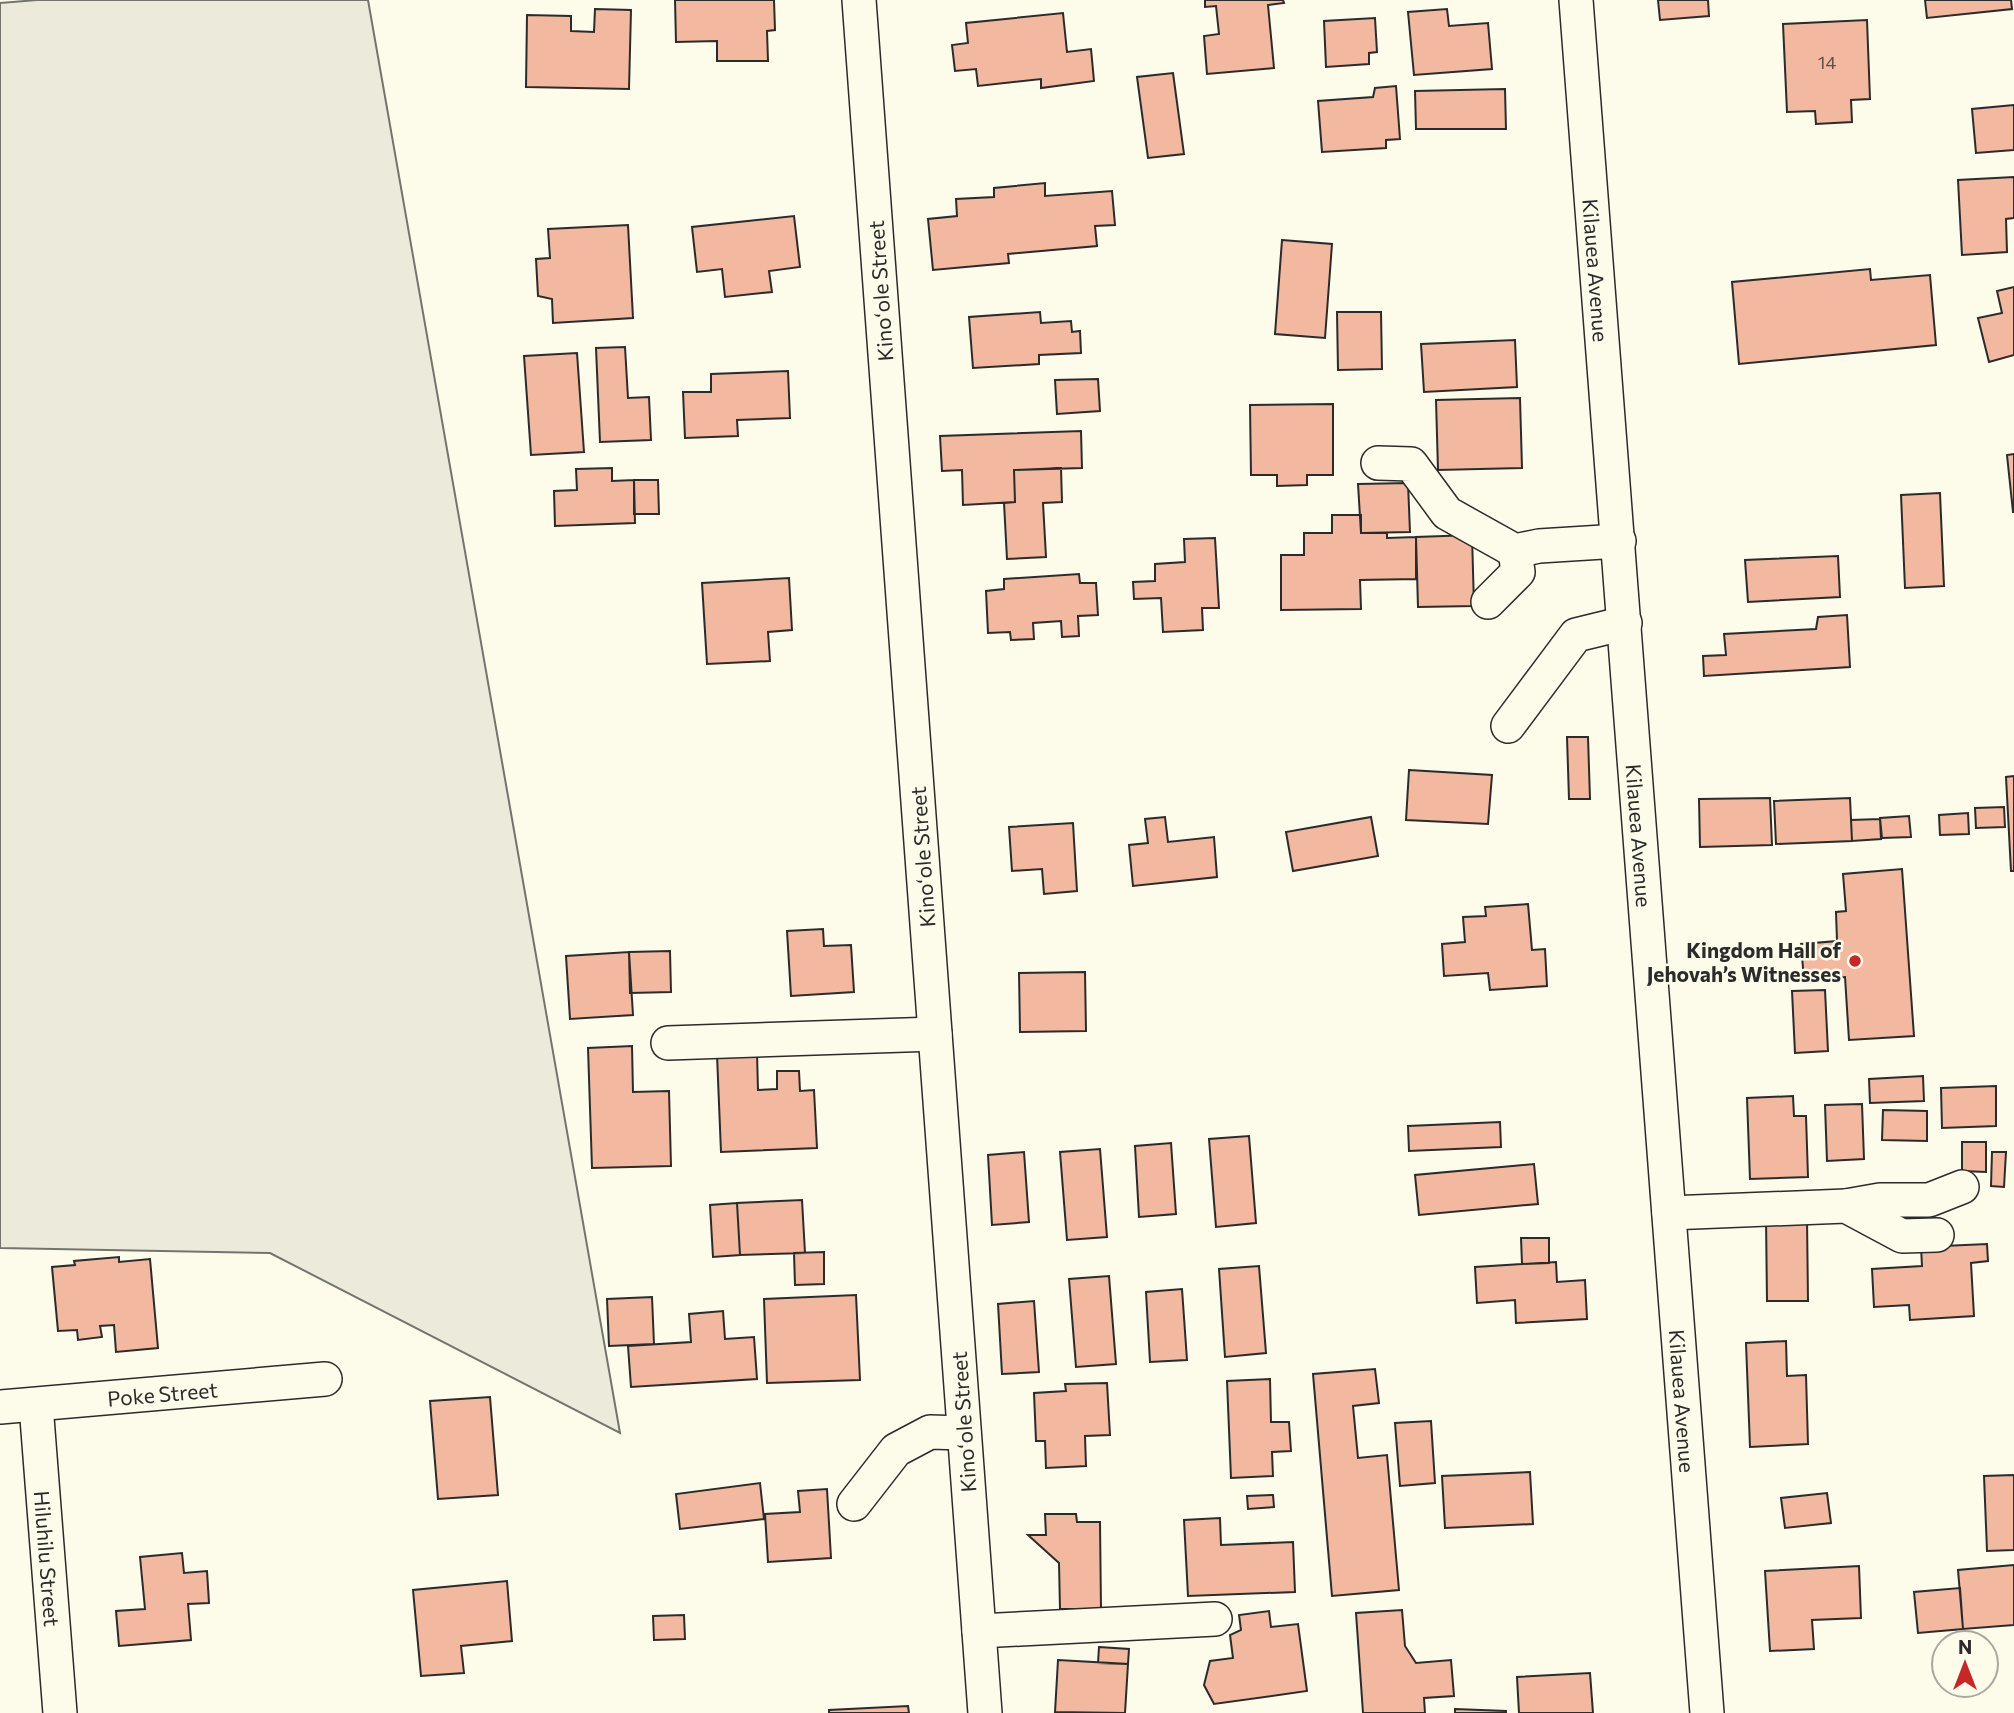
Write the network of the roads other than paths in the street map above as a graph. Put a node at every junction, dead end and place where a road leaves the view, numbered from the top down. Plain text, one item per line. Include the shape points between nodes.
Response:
1 (859, 0) edge
2 (1576, 0) edge
3 (1378, 463) dead end
4 (1619, 541) junction
5 (1515, 551) junction
6 (1488, 602) dead end
7 (1625, 623) junction
8 (1508, 726) dead end
9 (935, 1034) junction
10 (668, 1043) dead end
11 (1962, 1187) dead end
12 (1846, 1206) junction
13 (1669, 1213) junction
14 (1937, 1235) dead end
15 (326, 1379) dead end
16 (36, 1405) junction
17 (0, 1407) edge
18 (964, 1433) junction
19 (854, 1504) dead end
20 (1215, 1619) dead end
21 (979, 1631) junction
22 (60, 1713) edge
23 (985, 1713) edge
24 (1707, 1713) edge

1 - 9 street, Kinoʻole Street
2 - 4 street, Kilauea Avenue
3 - 5 street via 1411,464 1447,513
4 - 5 street
4 - 7 street, Kilauea Avenue
5 - 6 street via 1518,572
7 - 8 street via 1576,635
7 - 13 street, Kilauea Avenue
9 - 10 street
9 - 18 street, Kinoʻole Street
11 - 12 street via 1929,1200 1880,1200
12 - 13 street
12 - 14 street via 1902,1236
13 - 24 street, Kilauea Avenue
15 - 16 street, Poke Street
16 - 17 street, Poke Street
16 - 22 street, Hiluhilu Street
18 - 19 street via 930,1432 895,1450
18 - 21 street, Kinoʻole Street
20 - 21 street
21 - 23 street, Kinoʻole Street

